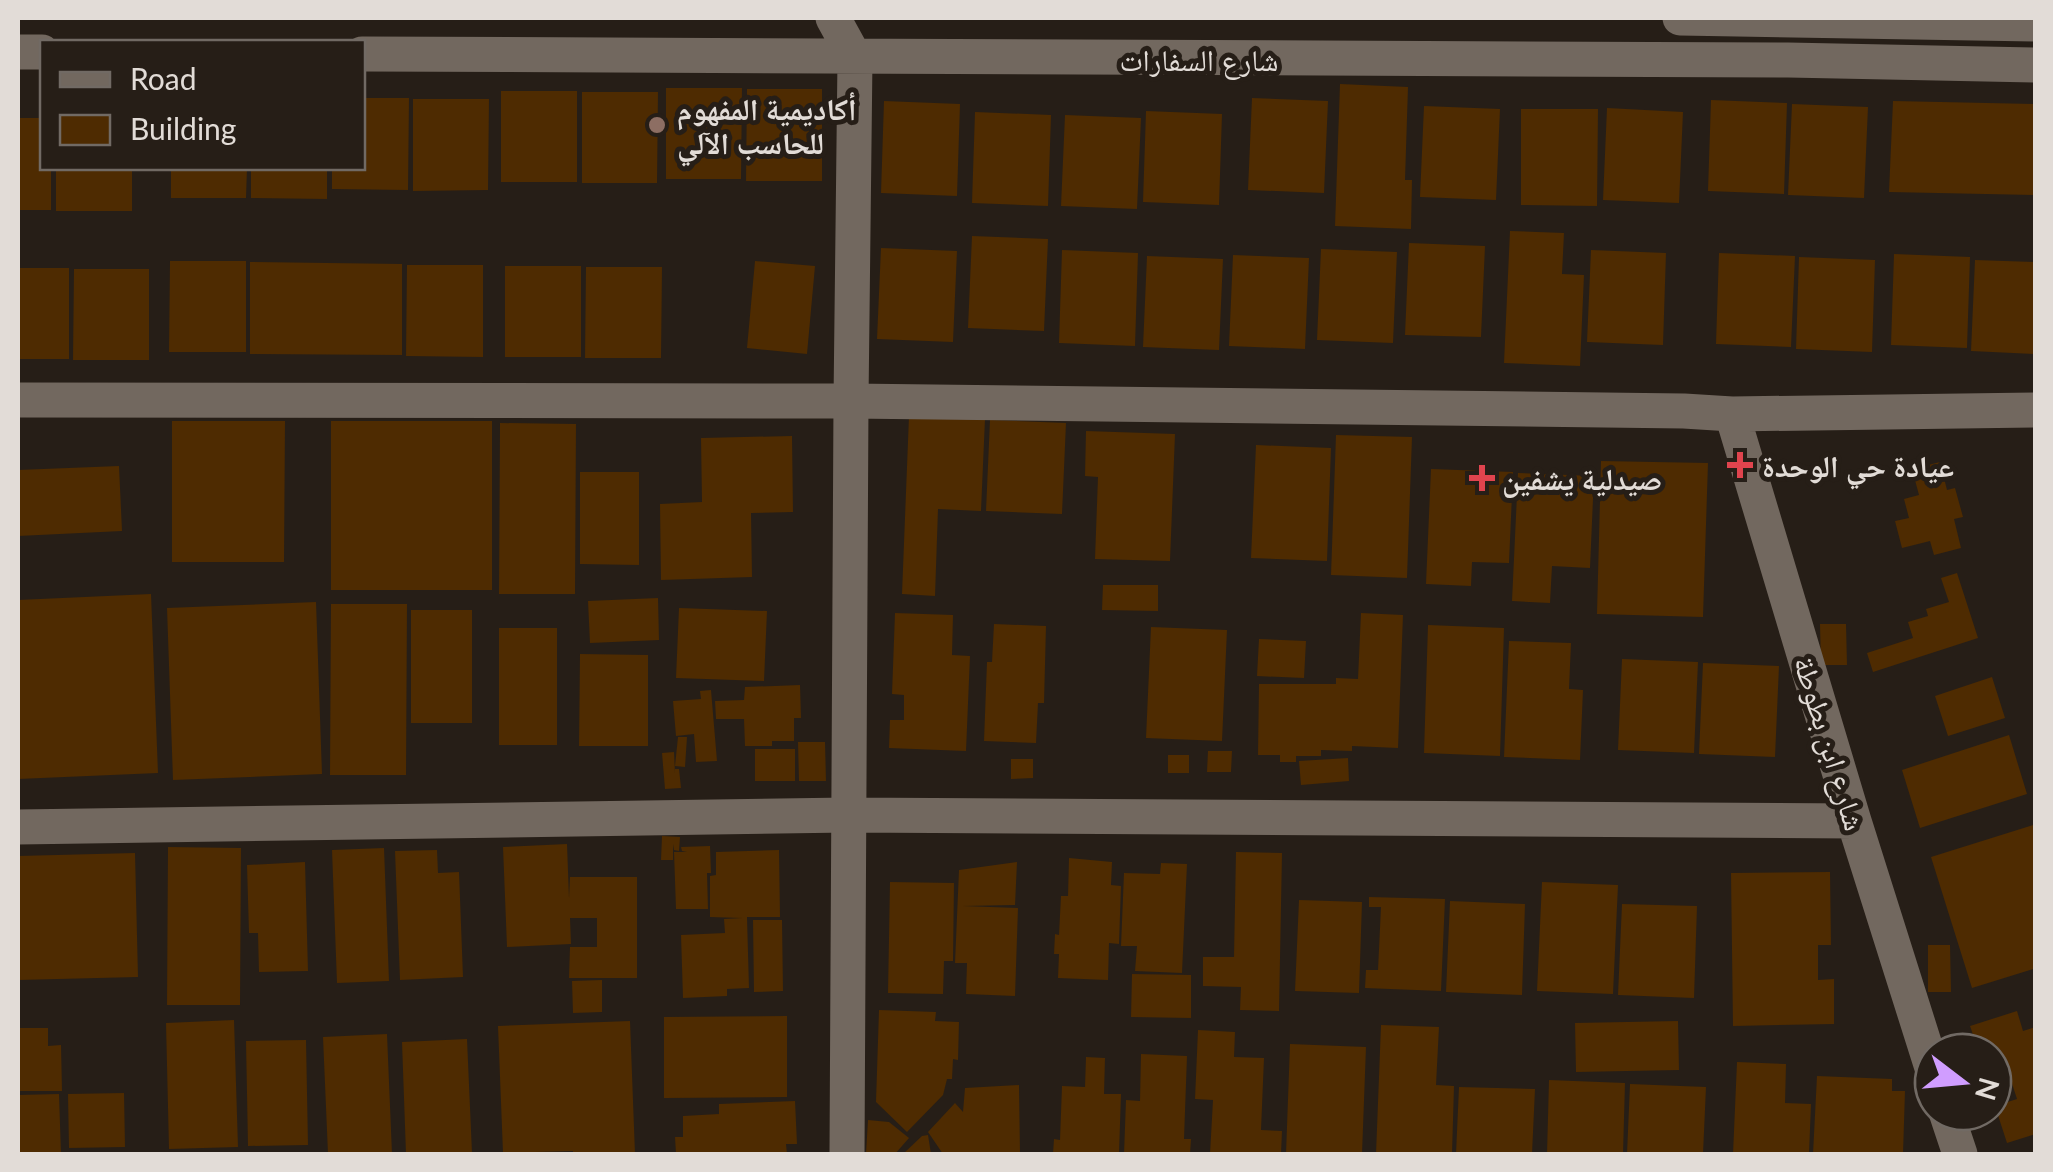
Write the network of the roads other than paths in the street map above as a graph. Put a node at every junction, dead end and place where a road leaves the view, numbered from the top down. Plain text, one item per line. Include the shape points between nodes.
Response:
1 (833, 18) edge
2 (1680, 18) edge
3 (2036, 24) edge
4 (365, 54) edge
5 (855, 58) junction
6 (2036, 65) edge
7 (18, 400) edge
8 (850, 401) junction
9 (2036, 410) edge
10 (1732, 414) junction
11 (848, 815) junction
12 (1854, 821) junction
13 (18, 827) edge
14 (1921, 1032) edge
15 (847, 1154) edge

1 - 5 street
2 - 3 street
4 - 5 street, شارع السفارات
5 - 6 street, شارع السفارات
5 - 8 street
7 - 8 street
8 - 10 street
8 - 11 street
9 - 10 street
10 - 12 street, شارع ابن بطوطة
11 - 12 street
11 - 13 street
11 - 15 street
12 - 14 street, شارع ابن بطوطة

